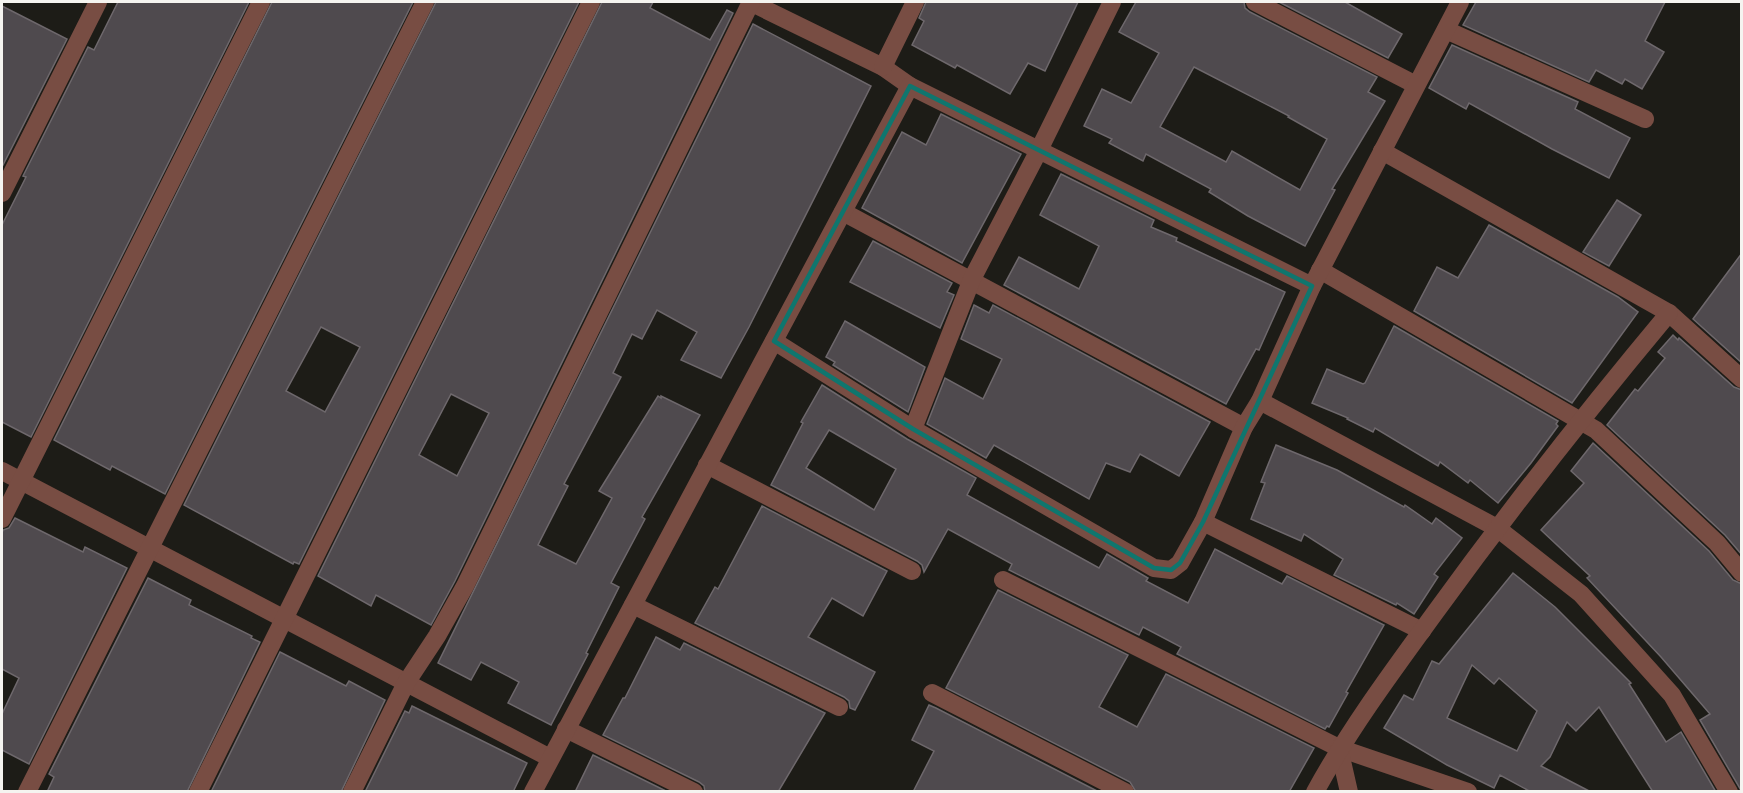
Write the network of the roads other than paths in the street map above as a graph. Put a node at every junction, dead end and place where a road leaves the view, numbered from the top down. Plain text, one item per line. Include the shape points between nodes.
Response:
1 (98, 2) edge
2 (261, 2) edge
3 (425, 2) edge
4 (591, 2) edge
5 (751, 2) edge
6 (915, 2) edge
7 (1112, 2) edge
8 (1255, 2) edge
9 (1460, 2) edge
10 (1446, 30) junction
11 (883, 67) junction
12 (1416, 85) junction
13 (910, 86) junction
14 (1645, 119) dead end
15 (1039, 150) junction
16 (1382, 151) junction
17 (2, 194) edge
18 (843, 212) junction
19 (1316, 278) junction
20 (972, 279) junction
21 (1669, 314) junction
22 (774, 341) junction
23 (1742, 379) edge
24 (1260, 401) junction
25 (1580, 420) junction
26 (1244, 427) junction
27 (913, 429) junction
28 (707, 465) junction
29 (2, 471) edge
30 (21, 481) junction
31 (2, 519) edge
32 (1203, 522) junction
33 (1497, 528) junction
34 (149, 548) junction
35 (912, 571) dead end
36 (1742, 573) edge
37 (1003, 580) dead end
38 (633, 605) junction
39 (283, 619) junction
40 (1422, 631) junction
41 (406, 683) junction
42 (932, 693) dead end
43 (839, 707) dead end
44 (566, 729) junction
45 (1339, 748) junction
46 (550, 758) junction
47 (27, 792) edge
48 (198, 792) edge
49 (352, 792) edge
50 (533, 792) edge
51 (694, 792) edge
52 (1125, 792) edge
53 (1315, 792) edge
54 (1349, 792) edge
55 (1468, 792) edge
56 (1729, 792) edge

1 - 17 street
2 - 30 street
3 - 34 street
4 - 39 street
5 - 11 street
5 - 41 street via 465,586
6 - 11 street
7 - 15 street
8 - 12 street
9 - 10 street
10 - 12 street
10 - 14 street
11 - 13 street
12 - 16 street
13 - 15 street
13 - 18 street
15 - 19 street
15 - 20 street
16 - 19 street
16 - 21 street
18 - 20 street
18 - 22 street
19 - 24 street
19 - 25 street
20 - 26 street
20 - 27 street
21 - 23 street
21 - 25 street
22 - 27 street
22 - 28 street
24 - 26 street
24 - 33 street
25 - 33 street
25 - 36 street via 1596,430 1717,543
26 - 32 street
27 - 32 street via 1154,568 1171,570 1180,563
28 - 35 street
28 - 38 street
29 - 30 street
30 - 31 street
30 - 34 street
32 - 40 street
33 - 40 street
33 - 56 street via 1581,594 1672,695
34 - 39 street
34 - 47 street
37 - 45 street
38 - 43 street
38 - 44 street
39 - 41 street
39 - 48 street
40 - 45 street
41 - 46 street
41 - 49 street
42 - 52 street
44 - 46 street
44 - 51 street
45 - 53 street
45 - 54 street
45 - 55 street
46 - 50 street

